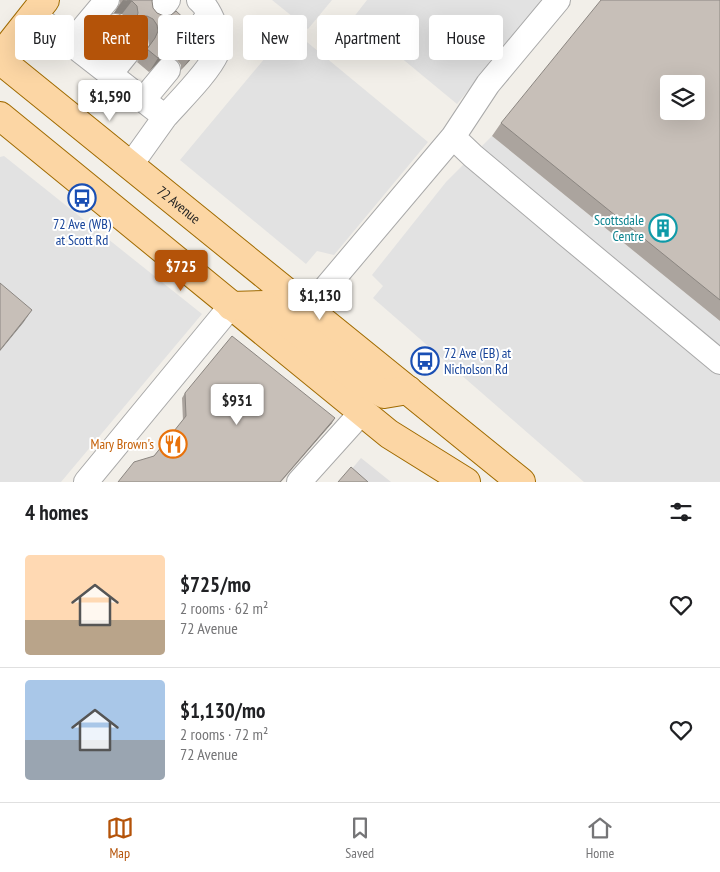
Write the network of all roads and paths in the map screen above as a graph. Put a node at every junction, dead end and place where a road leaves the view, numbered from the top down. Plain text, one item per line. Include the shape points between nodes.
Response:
1 (107, 0) edge
2 (558, 0) edge
3 (39, 7) edge
4 (204, 7) edge
5 (74, 39) edge
6 (74, 45) edge
7 (0, 58) edge
8 (103, 60) edge
9 (111, 60) edge
10 (101, 67) junction
11 (168, 70) dead end
12 (143, 100) junction
13 (0, 116) edge
14 (166, 117) junction
15 (453, 136) junction
16 (130, 166) junction
17 (231, 306) junction
18 (307, 310) junction
19 (720, 362) edge
20 (408, 390) junction
21 (362, 412) junction
22 (86, 482) edge
23 (299, 482) edge
24 (466, 482) edge
25 (521, 482) edge

1 - 5 lane
2 - 15 lane via 488,84
3 - 7 main road
4 - 14 lane via 216,25 218,51
6 - 10 lane
7 - 16 main road, 72 Avenue
8 - 10 lane
9 - 10 lane
10 - 12 lane
11 - 12 lane
12 - 14 lane
13 - 17 main road
14 - 16 lane
15 - 18 lane
15 - 19 lane
16 - 18 main road, 72 Avenue
17 - 20 main road via 265,305 355,377 384,394
17 - 21 main road
17 - 22 lane
18 - 20 main road, 72 Avenue
20 - 25 main road, 72 Avenue
21 - 23 lane
21 - 24 main road via 389,434

